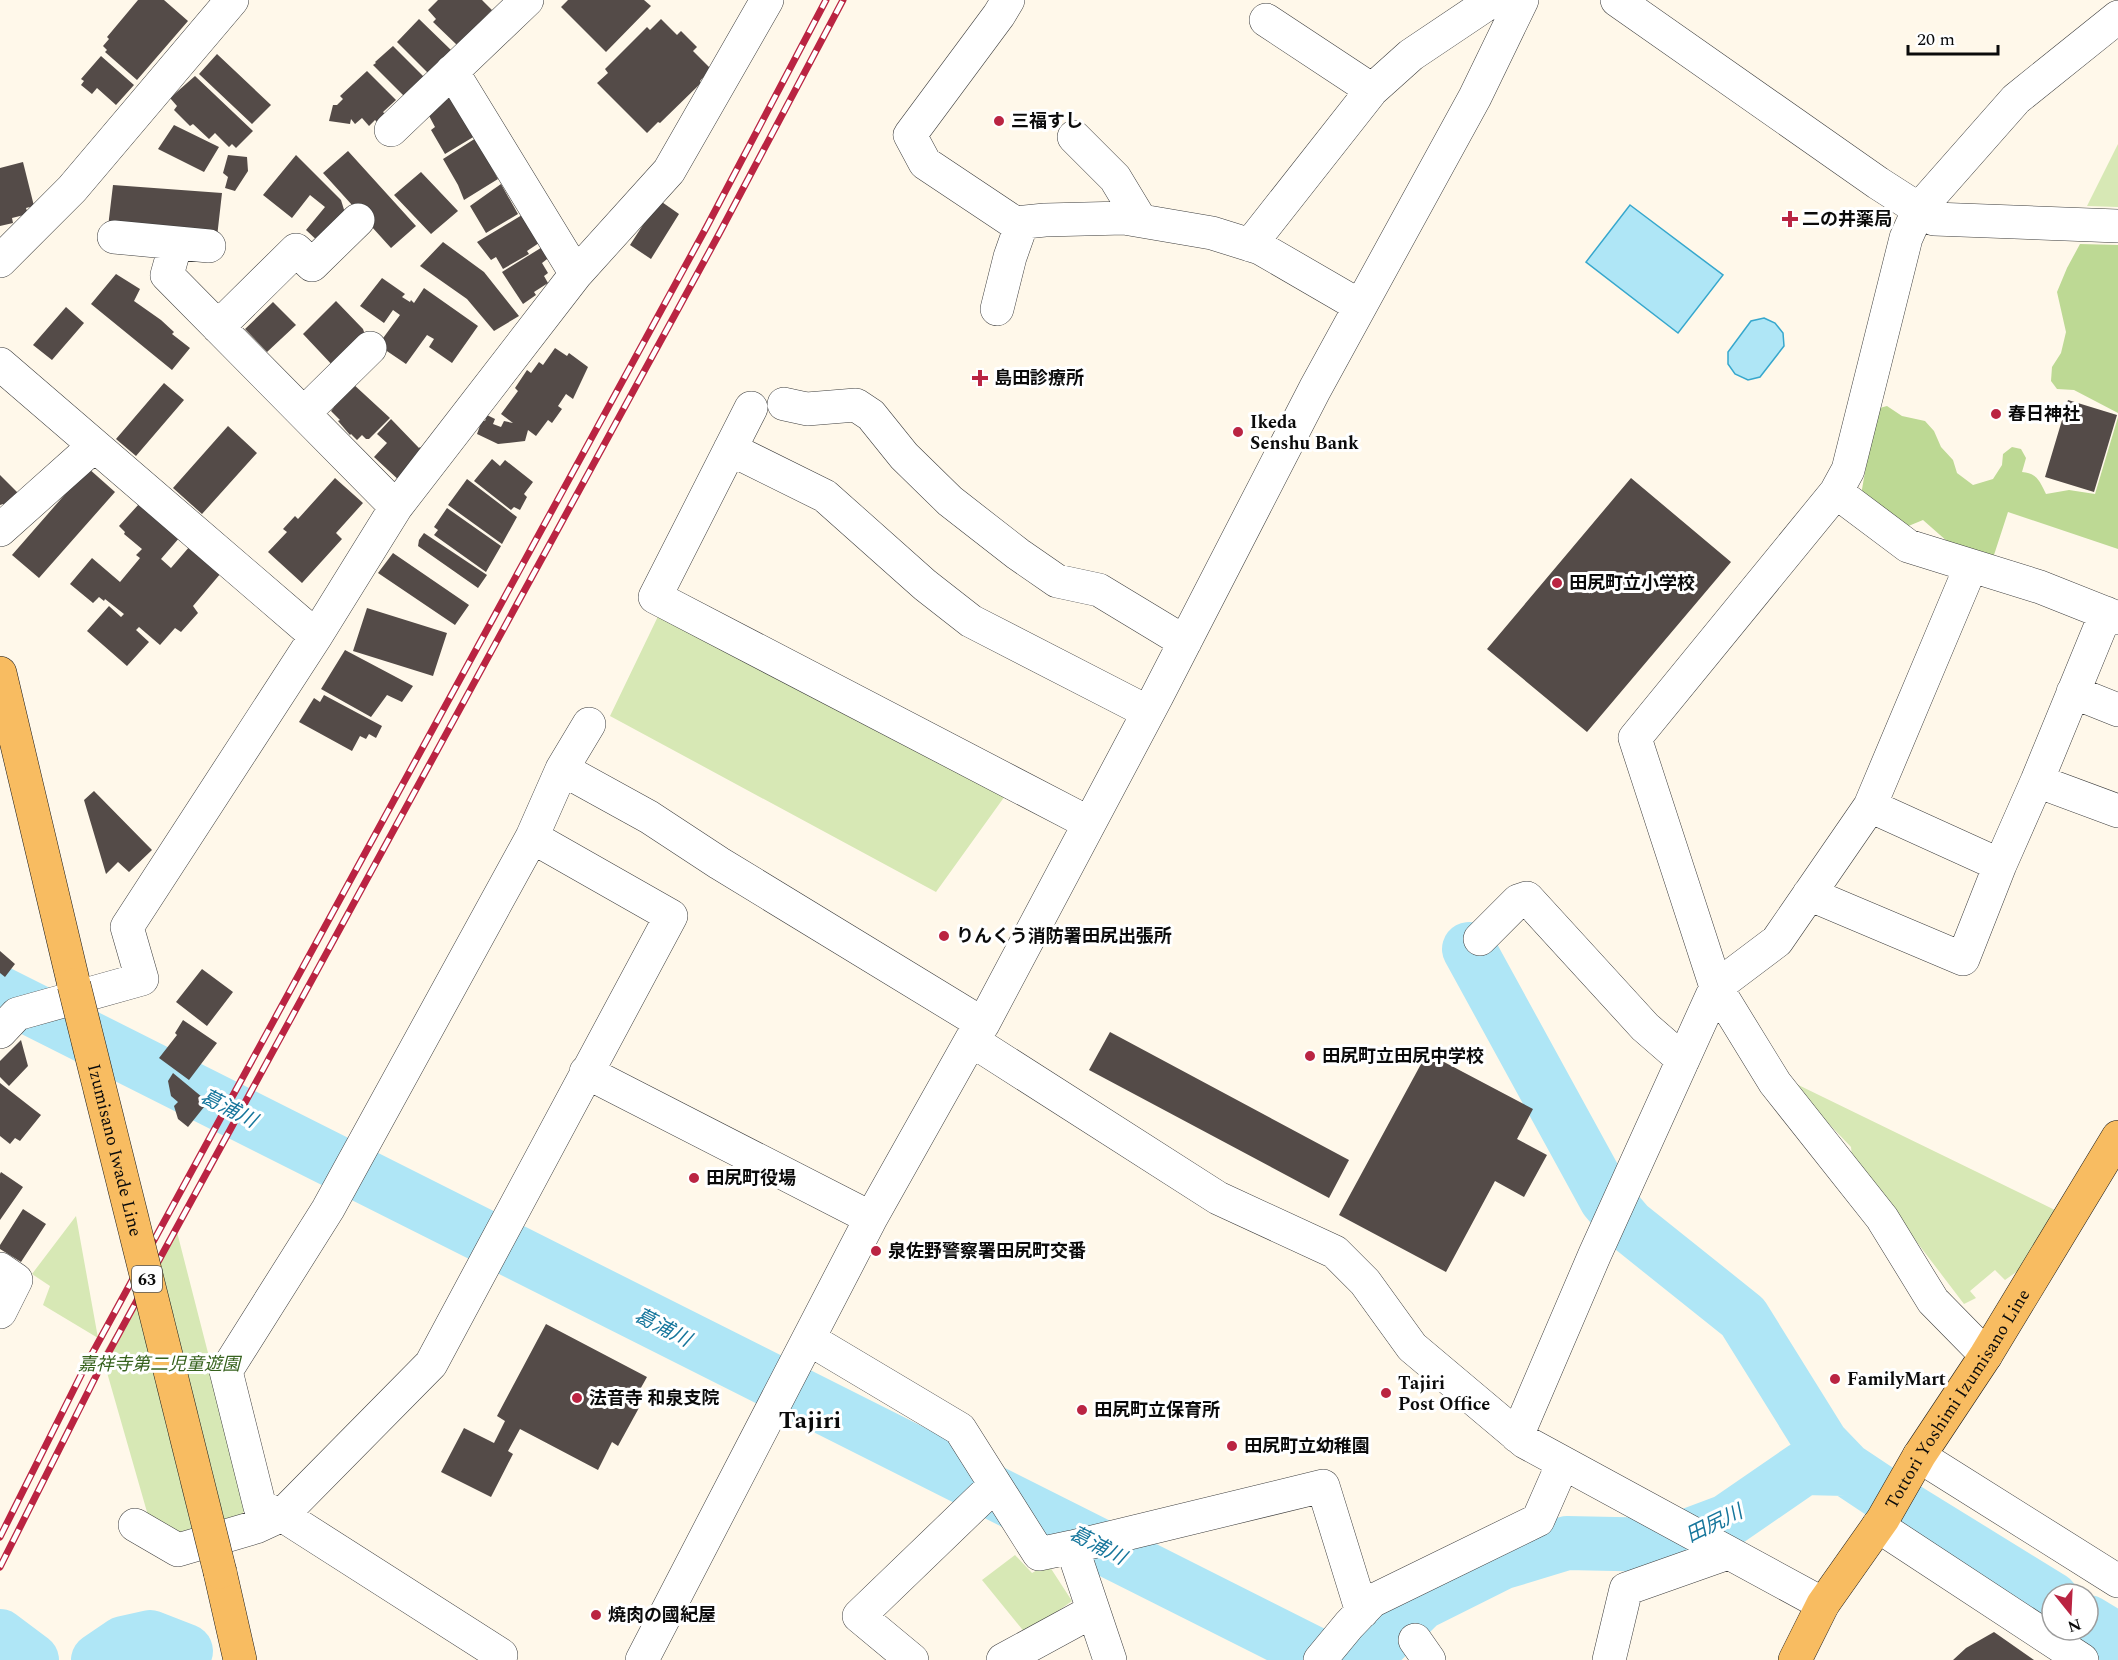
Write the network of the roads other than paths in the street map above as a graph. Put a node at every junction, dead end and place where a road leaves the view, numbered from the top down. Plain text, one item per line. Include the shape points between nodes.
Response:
1 (232, 0) edge
2 (526, 0) edge
3 (767, 0) edge
4 (1008, 0) edge
5 (1493, 0) edge
6 (1522, 0) edge
7 (1617, 0) edge
8 (2118, 17) edge
9 (1266, 20) dead end
10 (452, 72) junction
11 (1372, 90) junction
12 (391, 130) dead end
13 (1074, 137) dead end
14 (1919, 209) junction
15 (358, 220) dead end
16 (1141, 220) junction
17 (1022, 223) junction
18 (2118, 226) edge
19 (114, 237) dead end
20 (176, 243) junction
21 (1250, 245) junction
22 (209, 246) dead end
23 (0, 261) edge
24 (576, 274) junction
25 (1360, 306) junction
26 (997, 309) dead end
27 (218, 327) junction
28 (370, 348) dead end
29 (0, 364) edge
30 (784, 404) dead end
31 (751, 408) dead end
32 (304, 413) junction
33 (94, 446) junction
34 (730, 449) junction
35 (1836, 492) junction
36 (396, 507) junction
37 (0, 530) edge
38 (1971, 566) junction
39 (2112, 616) edge
40 (316, 636) junction
41 (1185, 642) junction
42 (0, 673) edge
43 (2073, 692) junction
44 (2118, 710) edge
45 (1148, 712) junction
46 (588, 724) dead end
47 (562, 769) junction
48 (2037, 781) junction
49 (1870, 806) junction
50 (2118, 811) edge
51 (1089, 823) junction
52 (532, 837) junction
53 (2000, 865) junction
54 (1809, 894) junction
55 (1480, 939) dead end
56 (1716, 987) junction
57 (0, 1032) edge
58 (977, 1032) junction
59 (1683, 1060) junction
60 (586, 1072) junction
61 (2118, 1137) edge
62 (871, 1218) junction
63 (0, 1269) edge
64 (0, 1312) edge
65 (809, 1339) junction
66 (1986, 1355) junction
67 (1517, 1436) junction
68 (1563, 1463) junction
69 (1912, 1468) junction
70 (995, 1485) junction
71 (282, 1515) junction
72 (1880, 1522) junction
73 (135, 1525) dead end
74 (1072, 1547) junction
75 (1728, 1553) junction
76 (2118, 1581) edge
77 (1823, 1604) junction
78 (1093, 1611) junction
79 (1362, 1612) junction
80 (501, 1655) dead end
81 (646, 1658) edge
82 (240, 1660) edge
83 (912, 1660) edge
84 (1003, 1660) edge
85 (1110, 1660) edge
86 (1320, 1660) edge
87 (1609, 1660) edge
88 (1795, 1660) edge
89 (2082, 1660) edge

1 - 23 street via 72,189
2 - 10 street
3 - 24 street via 669,171
4 - 17 street via 910,135 925,163 1015,224
5 - 11 street via 1411,55
6 - 25 street via 1475,97
7 - 14 street
8 - 14 street via 2016,99
9 - 11 street
10 - 12 street
10 - 24 street
11 - 21 street
13 - 16 street via 1115,178
14 - 18 street via 1934,219
14 - 35 street via 1906,238 1848,470
15 - 27 street via 312,264 296,250
16 - 17 street
16 - 21 street via 1212,233
17 - 26 street
19 - 20 street
20 - 22 street
20 - 27 street via 166,275
21 - 25 street
24 - 36 street
25 - 41 street
27 - 32 street
28 - 32 street
29 - 33 street
30 - 41 street via 807,409 856,405 871,415 904,456 950,501 1018,554 1057,581 1099,591
31 - 34 street
32 - 36 street
33 - 37 street
33 - 40 street
34 - 45 street via 825,496 925,585 972,621
34 - 51 street via 655,597
35 - 38 street via 1908,546
35 - 56 street via 1635,738
36 - 40 street
38 - 39 street via 2040,587
38 - 49 street
39 - 43 street
40 - 57 street via 127,927 142,979 17,1014
41 - 45 street
42 - 82 main road, Izumisano Iwade Line / 63, bridge
43 - 44 street
43 - 48 street
45 - 51 street
46 - 47 street
47 - 52 street
47 - 58 street via 649,817
48 - 50 street
48 - 53 street
49 - 53 street
49 - 54 street
51 - 58 street
52 - 60 street via 671,916
52 - 71 street via 328,1209 226,1371 260,1507
53 - 54 street via 1963,959
54 - 56 street via 1777,941
55 - 59 street via 1518,901 1527,898 1646,1027
56 - 59 street
56 - 66 street via 1775,1083 1882,1218 1933,1301
58 - 62 street
58 - 67 street via 1218,1197 1335,1252 1365,1282 1412,1347
59 - 67 street
60 - 62 street
60 - 71 street via 431,1364
61 - 66 main road, Tottori Yoshimi Izumisano Line
62 - 65 street
63 - 64 street via 16,1280
65 - 70 street via 960,1429
65 - 81 street
66 - 69 main road, Tottori Yoshimi Izumisano Line
67 - 68 street
68 - 75 street
68 - 79 street via 1538,1520 1372,1601
69 - 72 main road, Tottori Yoshimi Izumisano Line
69 - 76 street
70 - 74 street via 1039,1554
70 - 83 street via 859,1617
71 - 73 street via 256,1527 178,1550
71 - 80 street
72 - 77 main road, Tottori Yoshimi Izumisano Line
72 - 89 street
74 - 78 street
74 - 79 street via 1323,1486
75 - 77 street
75 - 87 street via 1626,1589
77 - 88 main road, Tottori Yoshimi Izumisano Line
78 - 84 street
78 - 85 street
79 - 86 street

